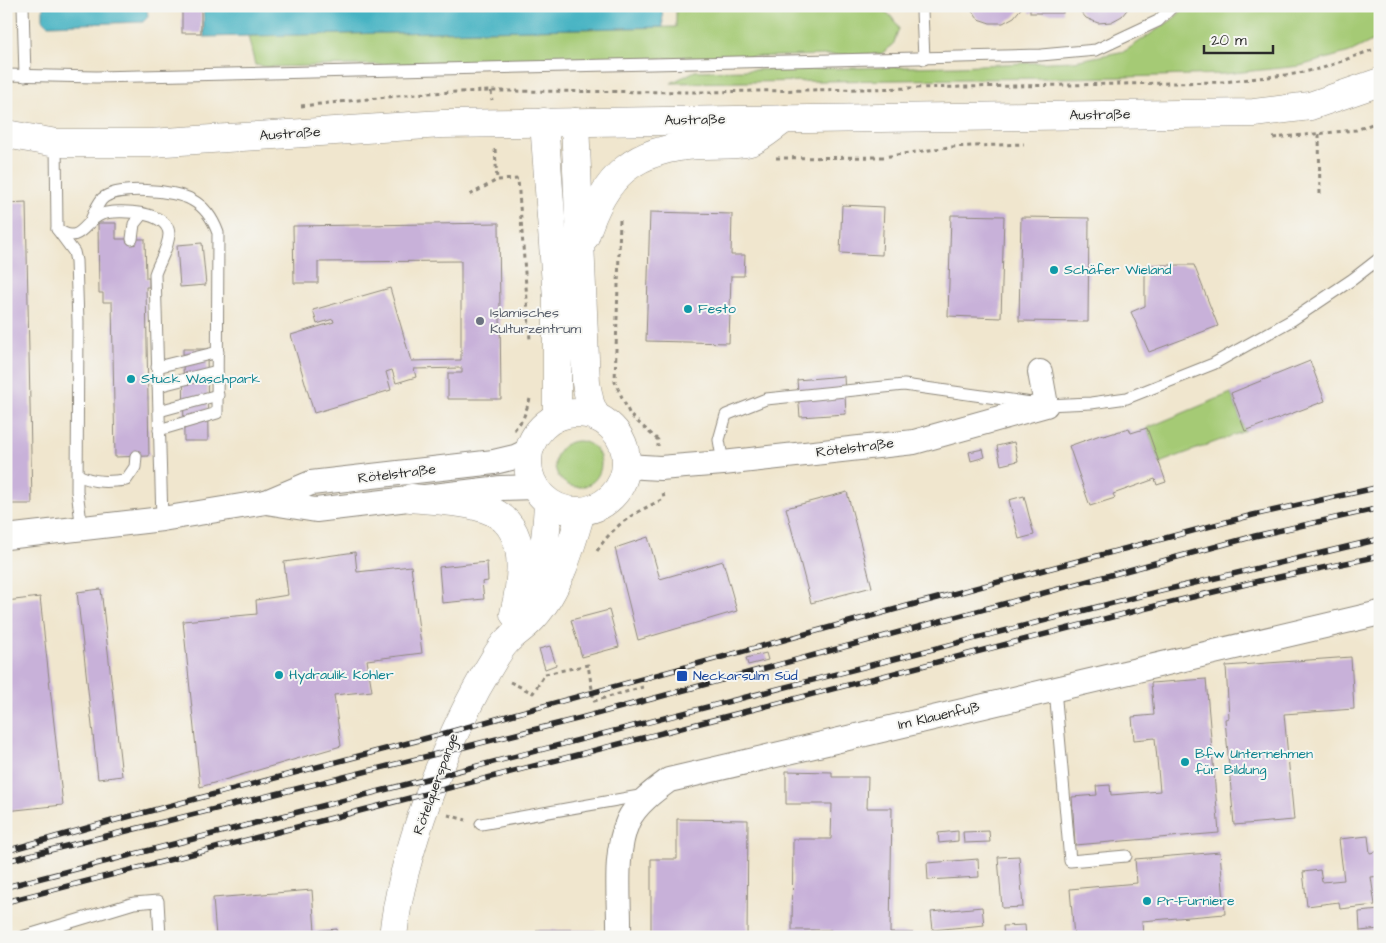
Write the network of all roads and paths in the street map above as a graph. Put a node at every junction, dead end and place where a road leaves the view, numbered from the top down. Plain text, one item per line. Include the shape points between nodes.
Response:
1 (23, 6) edge
2 (924, 6) edge
3 (1173, 6) edge
4 (924, 59) junction
5 (6, 75) edge
6 (25, 76) junction
7 (1380, 82) edge
8 (785, 119) junction
9 (1380, 121) edge
10 (544, 122) junction
11 (575, 122) junction
12 (6, 134) edge
13 (1318, 134) junction
14 (1266, 138) dead end
15 (56, 143) junction
16 (1027, 144) dead end
17 (768, 158) dead end
18 (497, 180) dead end
19 (470, 195) dead end
20 (1320, 195) dead end
21 (142, 214) junction
22 (90, 220) junction
23 (58, 229) junction
24 (132, 239) dead end
25 (581, 250) junction
26 (1380, 258) edge
27 (218, 352) junction
28 (157, 367) junction
29 (217, 371) junction
30 (1040, 372) dead end
31 (158, 386) junction
32 (218, 396) junction
33 (1046, 405) junction
34 (159, 411) junction
35 (557, 417) junction
36 (596, 417) junction
37 (159, 430) junction
38 (530, 450) junction
39 (136, 456) dead end
40 (723, 463) junction
41 (626, 466) junction
42 (78, 475) junction
43 (542, 495) junction
44 (411, 498) junction
45 (266, 502) junction
46 (582, 512) junction
47 (162, 519) junction
48 (82, 530) junction
49 (6, 537) edge
50 (1380, 612) edge
51 (514, 614) junction
52 (506, 642) junction
53 (507, 680) dead end
54 (643, 687) dead end
55 (1055, 689) junction
56 (649, 794) junction
57 (440, 813) dead end
58 (481, 824) joint
59 (1126, 856) dead end
60 (22, 937) edge
61 (160, 937) edge
62 (394, 937) edge
63 (619, 937) edge

1 - 6 lane
2 - 4 lane
3 - 4 lane via 1158,21 1096,50
4 - 6 lane
5 - 6 lane
7 - 8 main road, Austraße via 1310,106 1254,113
8 - 11 main road, Austraße
8 - 25 main road via 749,142 674,146 630,164 606,188 588,225
9 - 13 path via 1356,130
10 - 11 main road, Austraße
10 - 15 main road, Austraße via 442,124 150,143
10 - 35 main road via 557,298
11 - 25 main road
12 - 15 main road, Austraße
13 - 14 path
13 - 20 path
15 - 23 lane
16 - 17 path via 949,147 882,156
18 - 19 path
21 - 22 lane via 109,213
21 - 24 lane via 134,224
21 - 28 lane via 159,218 169,232 169,240 155,274
22 - 23 lane via 83,231 75,235
22 - 27 lane via 103,199 123,191 183,196 200,205 218,233
23 - 42 lane via 74,252 76,266
25 - 36 main road via 586,382
26 - 33 lane via 1292,320 1213,364 1127,398
27 - 28 lane
27 - 29 lane
28 - 31 lane
29 - 31 lane
29 - 32 lane
30 - 33 street
31 - 34 lane
32 - 34 lane
32 - 37 lane via 217,413
33 - 40 street, Rötelstraße via 914,442
33 - 40 lane via 904,385 766,399 726,415 719,440
34 - 37 lane
35 - 36 main road via 583,413
35 - 38 main road via 539,430
36 - 41 main road via 616,432 626,454
37 - 47 lane
38 - 43 main road via 528,462
38 - 45 street, Rötelstraße via 494,462 311,484
39 - 42 lane via 135,467 126,480 102,482
40 - 41 street, Rötelstraße via 660,468
41 - 46 main road via 617,492 607,502
42 - 48 lane
43 - 44 street, Rötelstraße via 501,488
43 - 46 main road via 559,508
43 - 51 main road, Rötelquerspange via 546,547
44 - 45 street, Rötelstraße via 316,510
44 - 51 main road via 474,506 492,512 506,523 519,549 521,572
45 - 47 street, Rötelstraße
46 - 52 main road, Rötelquerspange via 569,552 550,591 534,618
47 - 48 street, Rötelstraße
48 - 49 street, Rötelstraße
50 - 55 street, Im Klauenfuß
51 - 52 main road, Rötelquerspange
52 - 62 main road, Rötelquerspange via 460,720 441,768 408,861
53 - 54 path via 534,693 545,674 588,665 594,701
55 - 56 street, Im Klauenfuß via 669,780
55 - 59 lane via 1070,862
56 - 58 lane
56 - 63 street, Im Klauenfuß via 629,820 620,850
57 - 58 path
60 - 61 lane via 134,902 158,901

